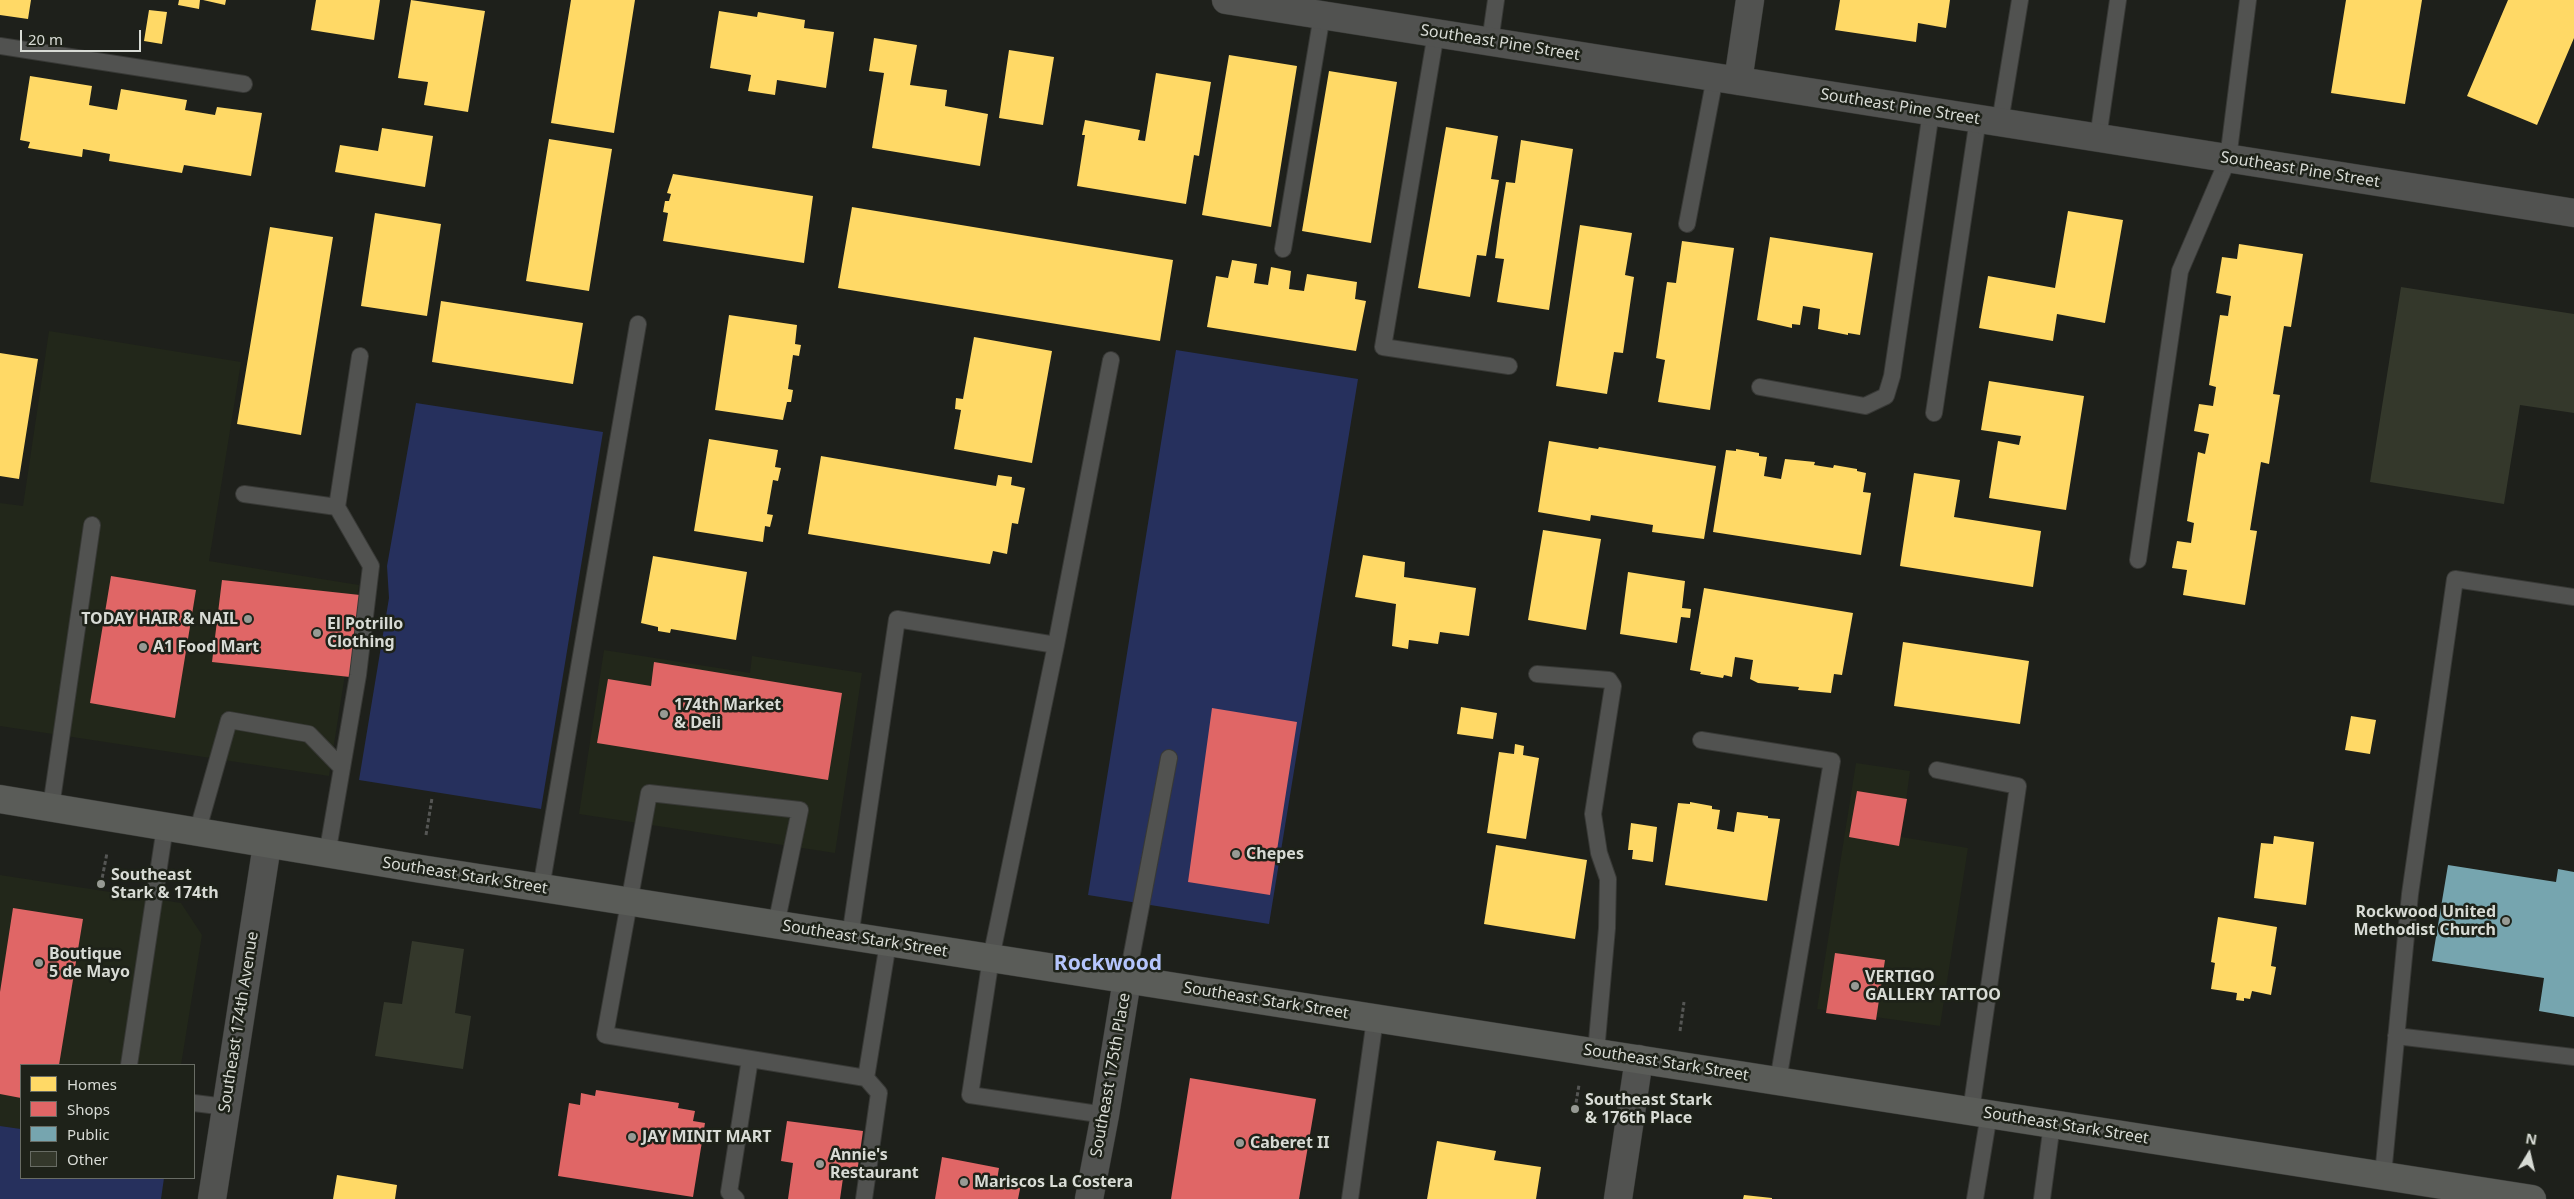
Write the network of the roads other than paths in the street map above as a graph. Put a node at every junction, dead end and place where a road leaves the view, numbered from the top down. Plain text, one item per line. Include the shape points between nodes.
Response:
1 (1226, 0) edge
2 (1496, 0) edge
3 (1750, 0) edge
4 (2020, 0) edge
5 (2118, 0) edge
6 (2248, 0) edge
7 (1332, 11) edge
8 (1436, 33) junction
9 (1490, 42) junction
10 (0, 46) edge
11 (1727, 79) junction
12 (244, 84) dead end
13 (1931, 112) junction
14 (1989, 121) junction
15 (2098, 138) junction
16 (2228, 159) junction
17 (2574, 213) edge
18 (1687, 224) dead end
19 (1283, 249) dead end
20 (638, 324) dead end
21 (360, 356) dead end
22 (1111, 360) dead end
23 (1509, 366) dead end
24 (1760, 387) dead end
25 (1934, 413) dead end
26 (244, 494) dead end
27 (338, 507) junction
28 (92, 525) dead end
29 (2138, 560) dead end
30 (2574, 597) edge
31 (1056, 645) junction
32 (1537, 674) dead end
33 (1701, 740) dead end
34 (1169, 758) dead end
35 (342, 768) junction
36 (1937, 770) dead end
37 (0, 799) edge
38 (51, 807) junction
39 (165, 827) junction
40 (197, 833) junction
41 (267, 845) junction
42 (327, 854) junction
43 (540, 888) junction
44 (629, 902) junction
45 (776, 925) junction
46 (850, 937) junction
47 (888, 943) junction
48 (991, 958) junction
49 (1127, 980) junction
50 (1375, 1018) junction
51 (2396, 1036) junction
52 (1596, 1052) junction
53 (2574, 1057) edge
54 (750, 1059) junction
55 (1639, 1059) junction
56 (129, 1064) edge
57 (866, 1078) junction
58 (1778, 1081) junction
59 (195, 1102) edge
60 (226, 1107) junction
61 (1980, 1112) junction
62 (1106, 1115) junction
63 (2052, 1124) junction
64 (2382, 1175) junction
65 (2485, 1195) edge
66 (212, 1199) edge
67 (736, 1199) edge
68 (864, 1199) edge
69 (1088, 1199) edge
70 (1350, 1199) edge
71 (1618, 1199) edge
72 (1975, 1199) edge
73 (2042, 1199) edge
74 (2532, 1199) edge

1 - 7 street, Southeast Pine Street
2 - 9 lane
3 - 11 street
4 - 14 lane
5 - 15 lane
6 - 16 lane
7 - 8 street, Southeast Pine Street
7 - 19 lane
8 - 9 street, Southeast Pine Street
8 - 23 lane via 1384,347
9 - 11 street, Southeast Pine Street
10 - 12 lane
11 - 13 street, Southeast Pine Street
11 - 18 lane
13 - 14 street, Southeast Pine Street
13 - 24 lane via 1892,376 1886,396 1865,406
14 - 15 street, Southeast Pine Street
14 - 25 lane
15 - 16 street, Southeast Pine Street
16 - 17 street, Southeast Pine Street
16 - 29 lane via 2180,271
20 - 43 lane
21 - 27 lane
22 - 31 lane
26 - 27 lane
27 - 35 lane via 371,566 358,675
28 - 38 lane
30 - 51 lane via 2454,579 2410,894
31 - 46 lane via 897,619
31 - 48 lane
32 - 52 lane via 1610,680 1613,686 1594,814 1599,853 1608,878
33 - 58 lane via 1832,761
34 - 49 lane
35 - 40 lane via 309,734 229,720
35 - 42 lane
36 - 61 lane via 2018,786
37 - 38 main road, Southeast Stark Street
38 - 39 main road, Southeast Stark Street
39 - 40 main road, Southeast Stark Street
39 - 56 lane
40 - 41 main road, Southeast Stark Street
41 - 42 main road, Southeast Stark Street
41 - 60 street, Southeast 174th Avenue
42 - 43 main road, Southeast Stark Street
43 - 44 main road, Southeast Stark Street
44 - 45 main road, Southeast Stark Street
44 - 45 lane via 649,793 800,810
44 - 54 lane via 605,1035
45 - 46 main road, Southeast Stark Street
46 - 47 main road, Southeast Stark Street
47 - 48 main road, Southeast Stark Street
47 - 57 lane
48 - 49 main road, Southeast Stark Street
48 - 62 lane via 970,1095
49 - 50 main road, Southeast Stark Street
49 - 62 street, Southeast 175th Place
50 - 52 main road, Southeast Stark Street
50 - 70 lane
51 - 53 lane
51 - 64 lane
52 - 55 main road, Southeast Stark Street
54 - 57 lane
54 - 67 lane via 728,1192
55 - 58 main road, Southeast Stark Street
55 - 71 street
57 - 68 lane via 879,1093
58 - 61 main road, Southeast Stark Street
59 - 60 lane
60 - 66 street, Southeast 174th Avenue
61 - 63 main road, Southeast Stark Street
61 - 72 lane
62 - 69 street, Southeast 175th Place
63 - 64 main road, Southeast Stark Street
63 - 73 lane
64 - 65 main road, Southeast Stark Street
65 - 74 main road, Southeast Stark Street

